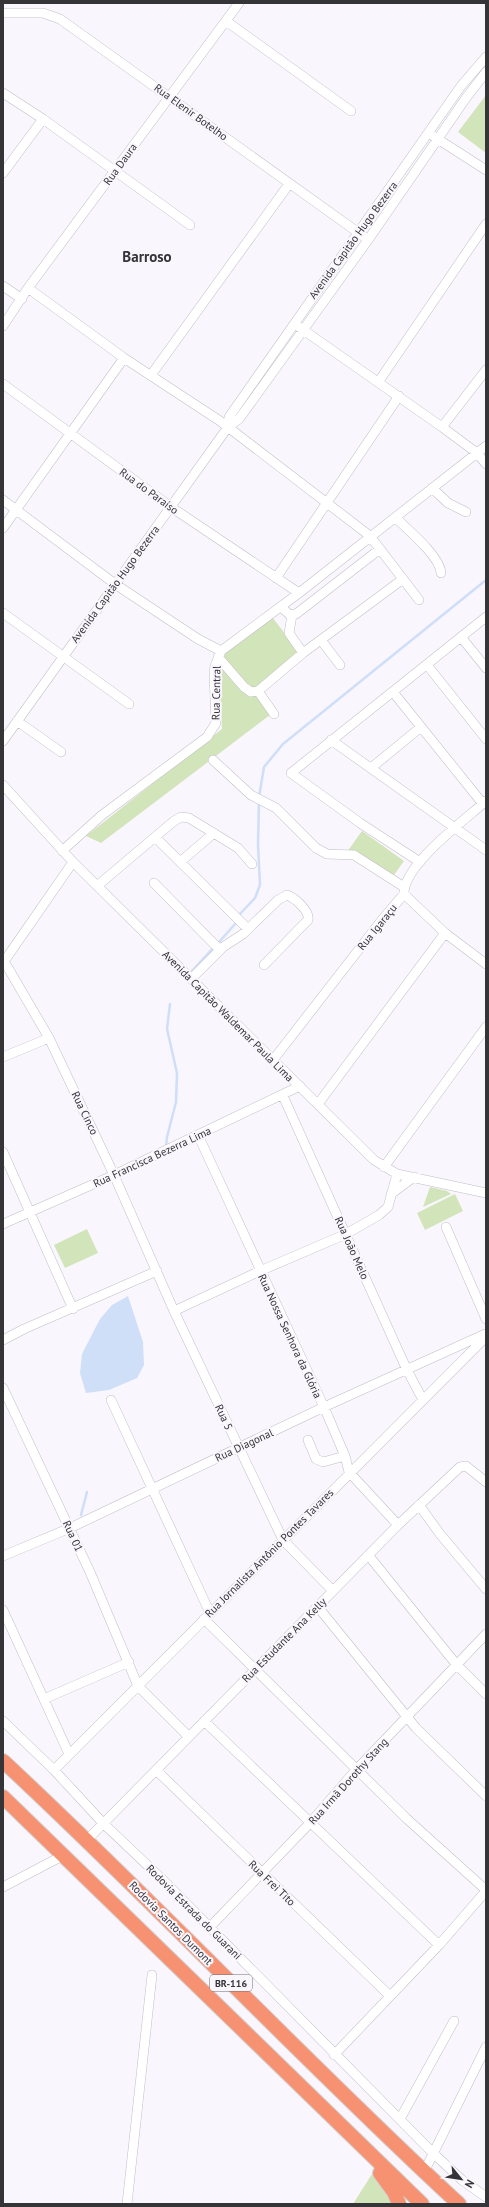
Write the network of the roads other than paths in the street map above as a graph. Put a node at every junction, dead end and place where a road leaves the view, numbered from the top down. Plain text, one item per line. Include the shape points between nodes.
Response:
1 (239, 3) edge
2 (3, 13) edge
3 (226, 21) junction
4 (486, 57) edge
5 (486, 72) edge
6 (3, 93) edge
7 (169, 96) junction
8 (351, 111) dead end
9 (43, 119) junction
10 (429, 133) junction
11 (438, 139) junction
12 (486, 170) edge
13 (115, 171) junction
14 (3, 173) edge
15 (289, 184) junction
16 (486, 224) edge
17 (190, 225) dead end
18 (359, 233) junction
19 (368, 240) junction
20 (3, 286) edge
21 (28, 288) junction
22 (22, 299) junction
23 (293, 323) junction
24 (3, 326) edge
25 (303, 330) junction
26 (124, 358) junction
27 (486, 370) edge
28 (151, 375) junction
29 (379, 381) junction
30 (3, 384) edge
31 (399, 396) junction
32 (228, 427) junction
33 (442, 427) junction
34 (71, 434) junction
35 (486, 446) edge
36 (477, 453) junction
37 (486, 464) edge
38 (432, 488) junction
39 (3, 500) edge
40 (325, 503) junction
41 (171, 507) junction
42 (17, 510) junction
43 (466, 512) dead end
44 (396, 518) junction
45 (3, 528) edge
46 (370, 536) junction
47 (380, 549) junction
48 (441, 573) dead end
49 (276, 578) junction
50 (403, 579) junction
51 (115, 584) junction
52 (300, 593) junction
53 (419, 600) dead end
54 (281, 607) junction
55 (3, 613) edge
56 (292, 615) junction
57 (486, 617) edge
58 (461, 637) junction
59 (321, 640) junction
60 (303, 652) junction
61 (220, 654) junction
62 (63, 656) junction
63 (340, 664) dead end
64 (427, 665) junction
65 (486, 668) edge
66 (258, 691) junction
67 (393, 692) junction
68 (128, 704) dead end
69 (274, 714) dead end
70 (17, 721) junction
71 (420, 727) junction
72 (486, 739) edge
73 (331, 740) junction
74 (3, 741) edge
75 (61, 752) dead end
76 (213, 760) dead end
77 (371, 768) junction
78 (3, 785) edge
79 (484, 803) edge
80 (453, 827) junction
81 (214, 833) junction
82 (155, 838) junction
83 (486, 850) edge
84 (62, 851) junction
85 (73, 862) junction
86 (180, 862) junction
87 (420, 862) junction
88 (252, 864) dead end
89 (154, 883) dead end
90 (97, 886) junction
91 (404, 891) junction
92 (248, 929) junction
93 (445, 933) junction
94 (220, 950) junction
95 (4, 962) edge
96 (486, 964) edge
97 (264, 965) dead end
98 (191, 979) junction
99 (486, 1027) edge
100 (49, 1038) junction
101 (3, 1057) edge
102 (273, 1060) junction
103 (300, 1086) junction
104 (283, 1096) junction
105 (318, 1104) junction
106 (198, 1135) junction
107 (3, 1152) edge
108 (384, 1167) junction
109 (397, 1174) junction
110 (114, 1175) junction
111 (414, 1177) junction
112 (486, 1184) edge
113 (483, 1192) edge
114 (391, 1194) junction
115 (29, 1212) junction
116 (3, 1224) edge
117 (446, 1228) dead end
118 (346, 1234) junction
119 (157, 1271) junction
120 (260, 1271) junction
121 (73, 1309) junction
122 (174, 1311) junction
123 (486, 1319) edge
124 (486, 1335) edge
125 (3, 1340) edge
126 (407, 1370) junction
127 (3, 1389) edge
128 (112, 1400) dead end
129 (423, 1400) junction
130 (324, 1407) junction
131 (308, 1440) dead end
132 (238, 1448) junction
133 (345, 1456) junction
134 (349, 1472) junction
135 (486, 1482) edge
136 (153, 1488) junction
137 (419, 1505) junction
138 (398, 1525) junction
139 (70, 1528) junction
140 (283, 1540) junction
141 (5, 1552) edge
142 (369, 1556) junction
143 (486, 1589) edge
144 (333, 1591) junction
145 (318, 1607) junction
146 (3, 1610) edge
147 (207, 1616) junction
148 (486, 1634) edge
149 (129, 1662) junction
150 (456, 1664) junction
151 (255, 1668) junction
152 (138, 1686) junction
153 (486, 1694) edge
154 (44, 1699) junction
155 (407, 1717) junction
156 (3, 1721) edge
157 (204, 1721) junction
158 (188, 1736) junction
159 (69, 1754) junction
160 (3, 1761) edge
161 (54, 1770) junction
162 (156, 1770) junction
163 (356, 1770) junction
164 (486, 1796) edge
165 (3, 1797) edge
166 (103, 1823) junction
167 (310, 1823) junction
168 (88, 1839) junction
169 (64, 1855) junction
170 (262, 1873) junction
171 (3, 1886) edge
172 (486, 1890) edge
173 (210, 1927) junction
174 (439, 1944) junction
175 (152, 1975) dead end
176 (390, 1996) junction
177 (454, 2021) dead end
178 (486, 2047) edge
179 (334, 2055) junction
180 (400, 2119) junction
181 (343, 2128) junction
182 (434, 2154) junction
183 (424, 2172) junction
184 (486, 2197) edge
185 (127, 2204) edge
186 (398, 2204) edge
187 (422, 2204) edge
188 (459, 2204) edge

1 - 3 street, Rua Daura
2 - 7 street, Rua Elenir Botelho via 43,13 60,19
3 - 7 street, Rua Daura
3 - 8 street
4 - 10 street, Avenida Capitão Hugo Bezerra via 461,86
5 - 11 street, Avenida Capitão Hugo Bezerra
6 - 9 street
7 - 13 street, Rua Daura
7 - 15 street, Rua Elenir Botelho
9 - 13 street
9 - 14 street
10 - 11 street
10 - 18 street, Avenida Capitão Hugo Bezerra
11 - 12 street
11 - 19 street, Avenida Capitão Hugo Bezerra
13 - 17 street
13 - 21 street, Rua Daura
15 - 18 street, Rua Elenir Botelho
15 - 28 street
16 - 29 street
18 - 19 street, Rua Elenir Botelho
18 - 23 street, Avenida Capitão Hugo Bezerra
19 - 25 street, Avenida Capitão Hugo Bezerra
20 - 22 street
21 - 22 street, Rua Daura
21 - 26 street
22 - 24 street, Rua Daura
23 - 25 street
23 - 32 street, Avenida Capitão Hugo Bezerra via 229,417
25 - 29 street
25 - 32 street, Avenida Capitão Hugo Bezerra via 239,419
26 - 28 street
26 - 34 street
27 - 33 street
28 - 32 street
29 - 31 street
30 - 34 street, Rua do Paraíso
31 - 33 street
31 - 40 street
32 - 40 street
32 - 41 street, Avenida Capitão Hugo Bezerra
33 - 36 street
34 - 41 street, Rua do Paraíso
34 - 42 street
35 - 36 street, Rua Central
36 - 37 street
36 - 38 street, Rua Central
38 - 43 street via 448,503
38 - 44 street, Rua Central
39 - 42 street
40 - 46 street
40 - 49 street
41 - 49 street, Rua do Paraíso
41 - 51 street, Avenida Capitão Hugo Bezerra
42 - 45 street
42 - 51 street
44 - 46 street, Rua Central
44 - 48 street via 440,564
46 - 47 street
46 - 52 street, Rua Central
47 - 50 street
47 - 56 street via 309,606
49 - 52 street, Rua do Paraíso
50 - 53 street
50 - 59 street
51 - 61 street
51 - 62 street, Avenida Capitão Hugo Bezerra
52 - 54 street, Rua Central
54 - 56 street
54 - 61 street, Rua Central
55 - 62 street
56 - 60 street via 289,633
57 - 58 street
58 - 64 street
58 - 65 street
59 - 60 street
59 - 63 street
60 - 66 street
61 - 66 street via 244,687 251,692
61 - 84 street, Rua Central via 214,673 217,717 214,728 207,737 97,820
62 - 68 street
62 - 70 street, Avenida Capitão Hugo Bezerra
64 - 67 street
64 - 72 street
66 - 69 street
67 - 71 street
67 - 73 street
70 - 74 street, Avenida Capitão Hugo Bezerra
70 - 75 street
71 - 77 street
71 - 79 street
73 - 77 street
73 - 87 street via 291,773
76 - 91 street via 228,776 276,808 307,840 327,854 354,855
77 - 80 street
78 - 84 street, Avenida Capitão Waldemar Paula Lima
79 - 80 street, Rua Igaraçu
80 - 83 street
80 - 87 street, Rua Igaraçu
81 - 82 street via 184,817 174,821
81 - 86 street
81 - 88 street via 238,848
82 - 86 street
82 - 90 street
84 - 85 street, Avenida Capitão Waldemar Paula Lima
85 - 90 street, Avenida Capitão Waldemar Paula Lima
85 - 95 street
86 - 92 street
87 - 91 street, Rua Igaraçu
89 - 94 street
90 - 98 street, Avenida Capitão Waldemar Paula Lima
91 - 93 street
91 - 102 street, Rua Igaraçu
92 - 94 street
92 - 97 street via 278,900 287,895 309,916 307,922
93 - 96 street
93 - 105 street
94 - 98 street
95 - 100 street, Rua Cinco
98 - 102 street, Avenida Capitão Waldemar Paula Lima
99 - 108 street
100 - 101 street
100 - 110 street, Rua Cinco
102 - 103 street, Avenida Capitão Waldemar Paula Lima
103 - 104 street, Rua Francisca Bezerra Lima
103 - 105 street, Avenida Capitão Waldemar Paula Lima
104 - 106 street, Rua Francisca Bezerra Lima
104 - 118 street, Rua João Melo
105 - 108 street, Avenida Capitão Waldemar Paula Lima
106 - 110 street, Rua Francisca Bezerra Lima
106 - 120 street, Rua Nossa Senhora da Glória
107 - 115 street
108 - 109 street, Avenida Capitão Waldemar Paula Lima
109 - 111 street, Avenida Capitão Waldemar Paula Lima
109 - 114 street
110 - 115 street, Rua Francisca Bezerra Lima
110 - 119 street, Rua Cinco
111 - 113 street, Avenida Capitão Waldemar Paula Lima
111 - 114 street
112 - 113 street
114 - 118 street via 386,1210
115 - 116 street, Rua Francisca Bezerra Lima
115 - 121 street
117 - 123 street
118 - 120 street
118 - 126 street, Rua João Melo
119 - 121 street
119 - 122 street, Rua 5
120 - 122 street
120 - 130 street, Rua Nossa Senhora da Glória
121 - 125 street
122 - 132 street, Rua 5
124 - 126 street, Rua Diagonal
124 - 129 street, Rua Jornalista Antônio Pontes Tavares
126 - 129 street, Rua João Melo
126 - 130 street, Rua Diagonal
127 - 139 street, Rua 01
128 - 136 street
129 - 134 street, Rua Jornalista Antônio Pontes Tavares
130 - 132 street, Rua Diagonal
130 - 133 street, Rua Nossa Senhora da Glória
131 - 133 street via 316,1459 323,1462
132 - 136 street, Rua Diagonal
132 - 140 street, Rua 5
133 - 134 street, Rua Nossa Senhora da Glória
134 - 138 street, Rua Nossa Senhora da Glória
134 - 140 street, Rua Jornalista Antônio Pontes Tavares
135 - 137 street, Rua Estudante Ana Kelly via 470,1468 460,1467
136 - 139 street, Rua Diagonal
136 - 147 street
137 - 138 street, Rua Estudante Ana Kelly
137 - 143 street
138 - 142 street, Rua Estudante Ana Kelly
139 - 141 street, Rua Diagonal
139 - 149 street, Rua 01
140 - 144 street, Rua 5
140 - 147 street, Rua Jornalista Antônio Pontes Tavares
142 - 144 street, Rua Estudante Ana Kelly
142 - 150 street
144 - 145 street, Rua Estudante Ana Kelly
145 - 151 street, Rua Estudante Ana Kelly
145 - 155 street
146 - 154 street
147 - 151 street
147 - 152 street, Rua Jornalista Antônio Pontes Tavares
148 - 150 street, Rua Irmã Dorothy Stang
149 - 152 street, Rua 01
149 - 154 street
150 - 153 street
150 - 155 street, Rua Irmã Dorothy Stang
151 - 157 street, Rua Estudante Ana Kelly
151 - 163 street via 348,1759
152 - 158 street
152 - 159 street, Rua Jornalista Antônio Pontes Tavares
154 - 159 street
155 - 163 street, Rua Irmã Dorothy Stang
155 - 164 street
156 - 161 street, Rodovia Estrada do Guarani
157 - 158 street, Rua Estudante Ana Kelly
157 - 167 street
158 - 162 street, Rua Estudante Ana Kelly
159 - 161 street, Rua Jornalista Antônio Pontes Tavares
160 - 168 highway, Rodovia Santos Dumont / BR-116
161 - 166 street, Rodovia Estrada do Guarani
162 - 166 street, Rua Estudante Ana Kelly
162 - 170 street, Rua Frei Tito
163 - 167 street, Rua Irmã Dorothy Stang
163 - 172 street
165 - 169 highway, BR-116
166 - 168 street, Rua Estudante Ana Kelly
166 - 173 street, Rodovia Estrada do Guarani
167 - 170 street, Rua Irmã Dorothy Stang
167 - 174 street
168 - 183 highway, Rodovia Santos Dumont / BR-116 via 184,1937
169 - 171 street
169 - 181 highway, BR-116
170 - 173 street, Rua Irmã Dorothy Stang
170 - 176 street, Rua Frei Tito
172 - 174 street
173 - 179 street, Rodovia Estrada do Guarani
174 - 176 street
175 - 185 street
176 - 179 street
177 - 180 street
178 - 182 street
179 - 180 street, Rodovia Estrada do Guarani
180 - 182 street, Rodovia Estrada do Guarani
181 - 186 highway via 387,2183
181 - 187 highway, BR-116
182 - 183 street
182 - 184 street, Rodovia Estrada do Guarani via 462,2180
183 - 188 highway, Rodovia Santos Dumont / BR-116

